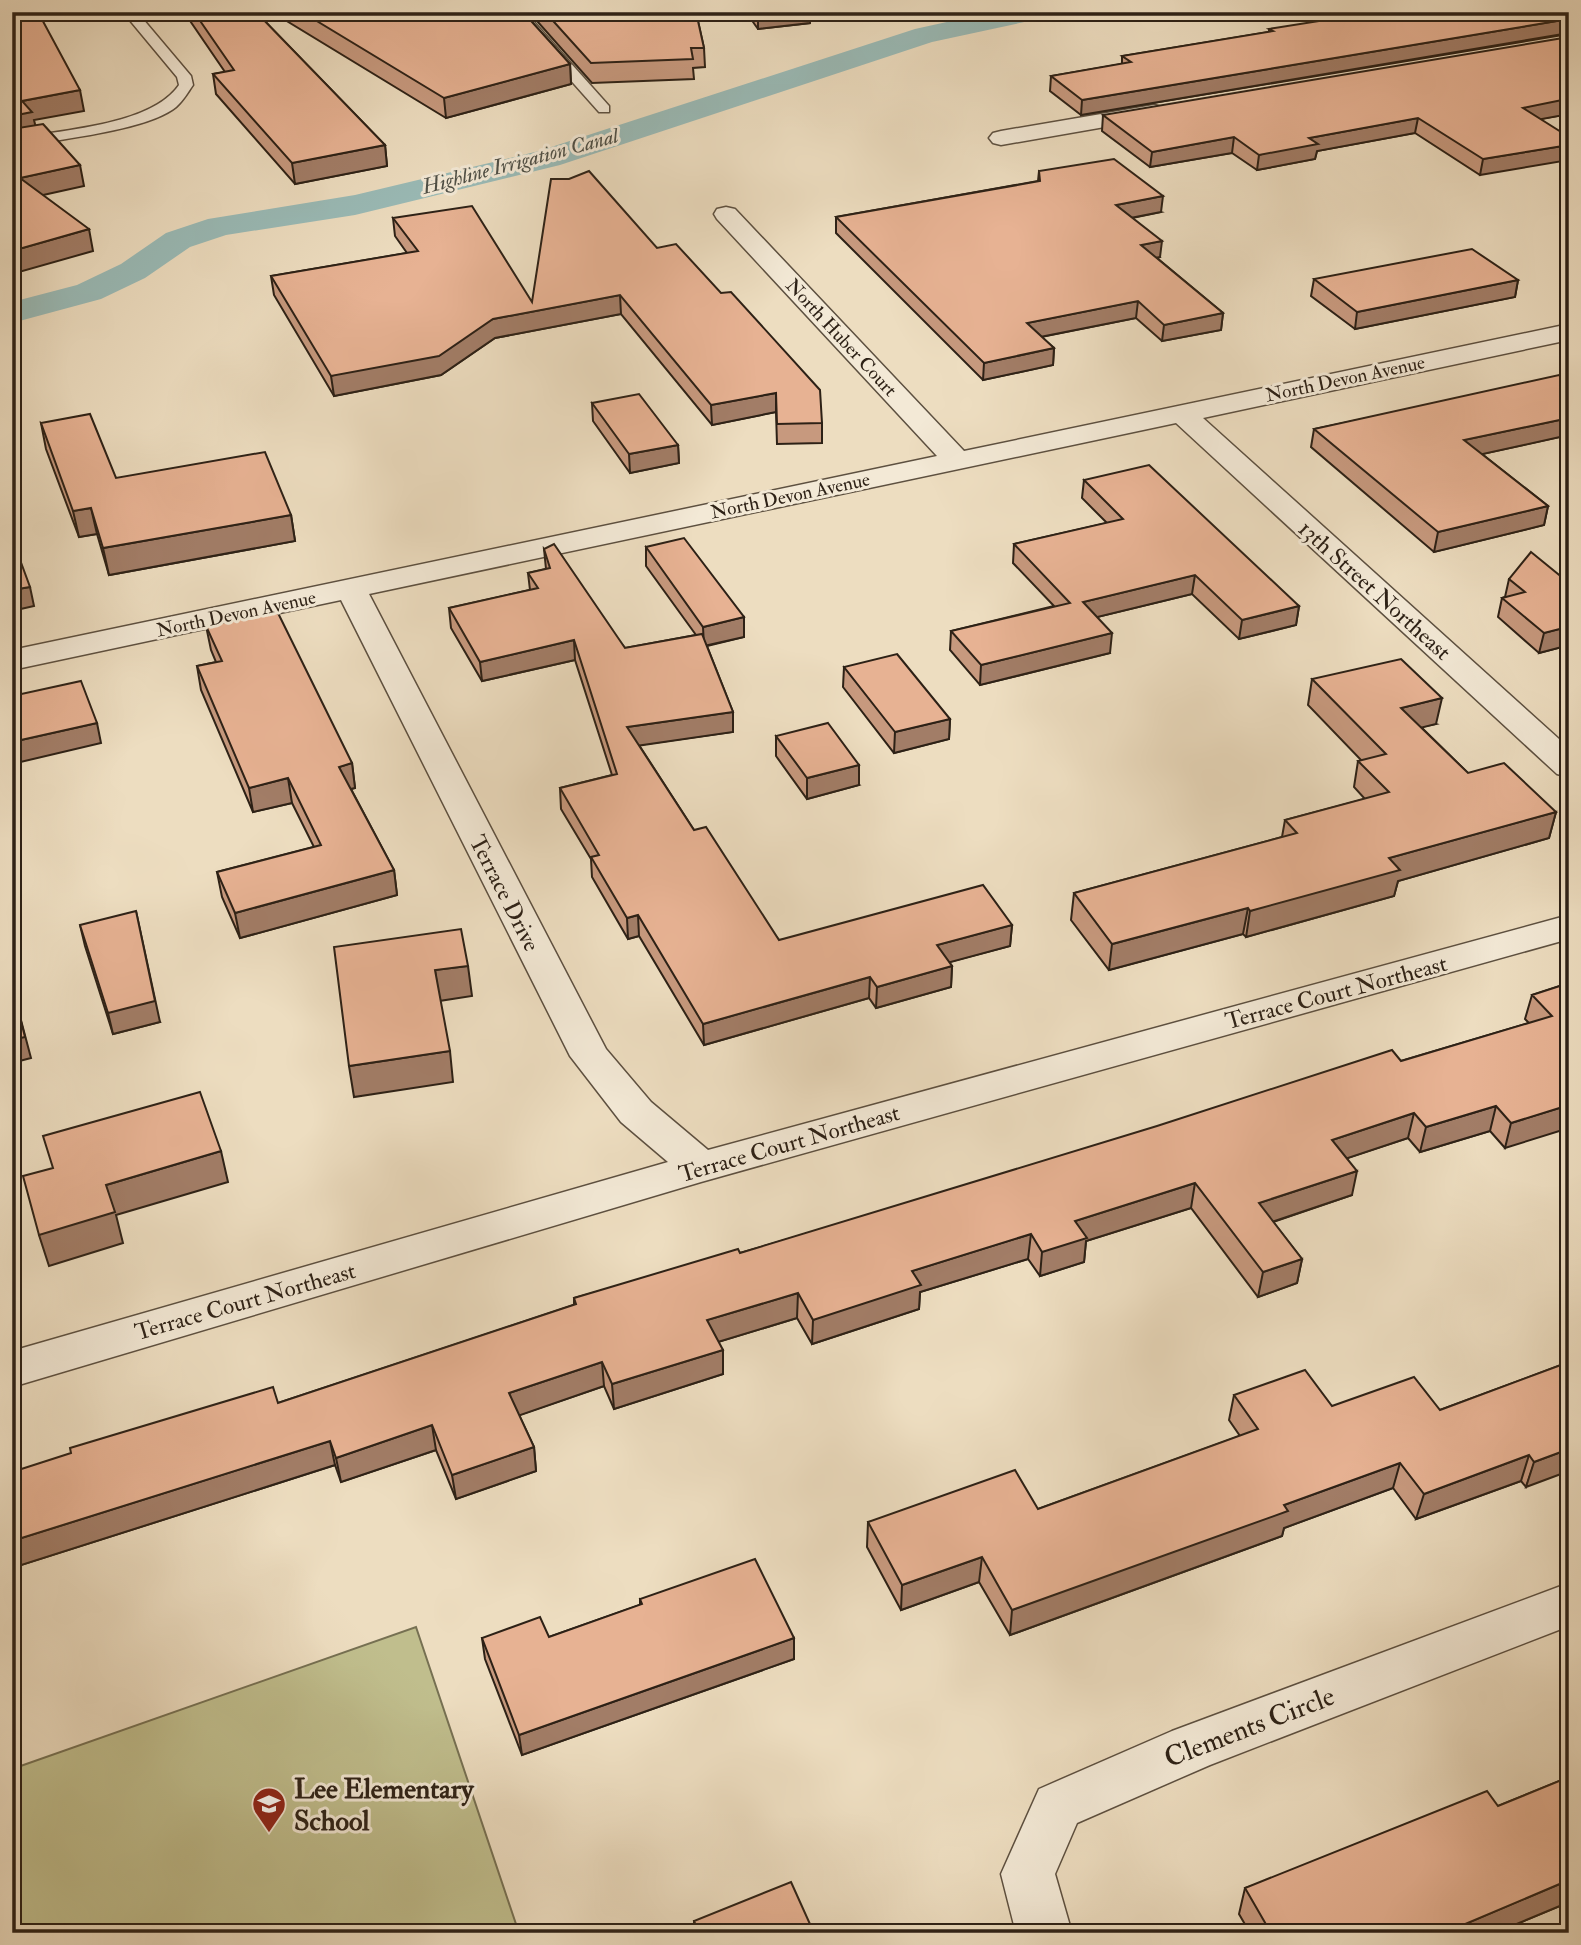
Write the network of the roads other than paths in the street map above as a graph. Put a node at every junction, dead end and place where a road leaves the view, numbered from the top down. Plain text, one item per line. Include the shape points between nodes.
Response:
1 (130, 12) edge
2 (517, 12) edge
3 (1177, 108) edge
4 (604, 109) dead end
5 (1001, 138) dead end
6 (12, 144) edge
7 (726, 214) dead end
8 (1569, 332) edge
9 (1182, 414) junction
10 (957, 460) junction
11 (351, 589) junction
12 (12, 660) edge
13 (1569, 767) edge
14 (1569, 928) edge
15 (701, 1167) junction
16 (12, 1369) edge
17 (1569, 1604) edge
18 (1044, 1933) edge

1 - 6 lane via 184,76 186,85 177,97 167,106 139,116
2 - 4 lane
3 - 5 street
7 - 10 street, North Huber Court
8 - 9 street, North Devon Avenue
9 - 10 street, North Devon Avenue
9 - 13 street, 13th Street Northeast
10 - 11 street, North Devon Avenue
11 - 12 street, North Devon Avenue
11 - 15 street, Terrace Drive via 590,1056 636,1112
14 - 15 street, Terrace Court Northeast
15 - 16 street, Terrace Court Northeast
17 - 18 street, Clements Circle via 1191,1748 1058,1806 1028,1874

